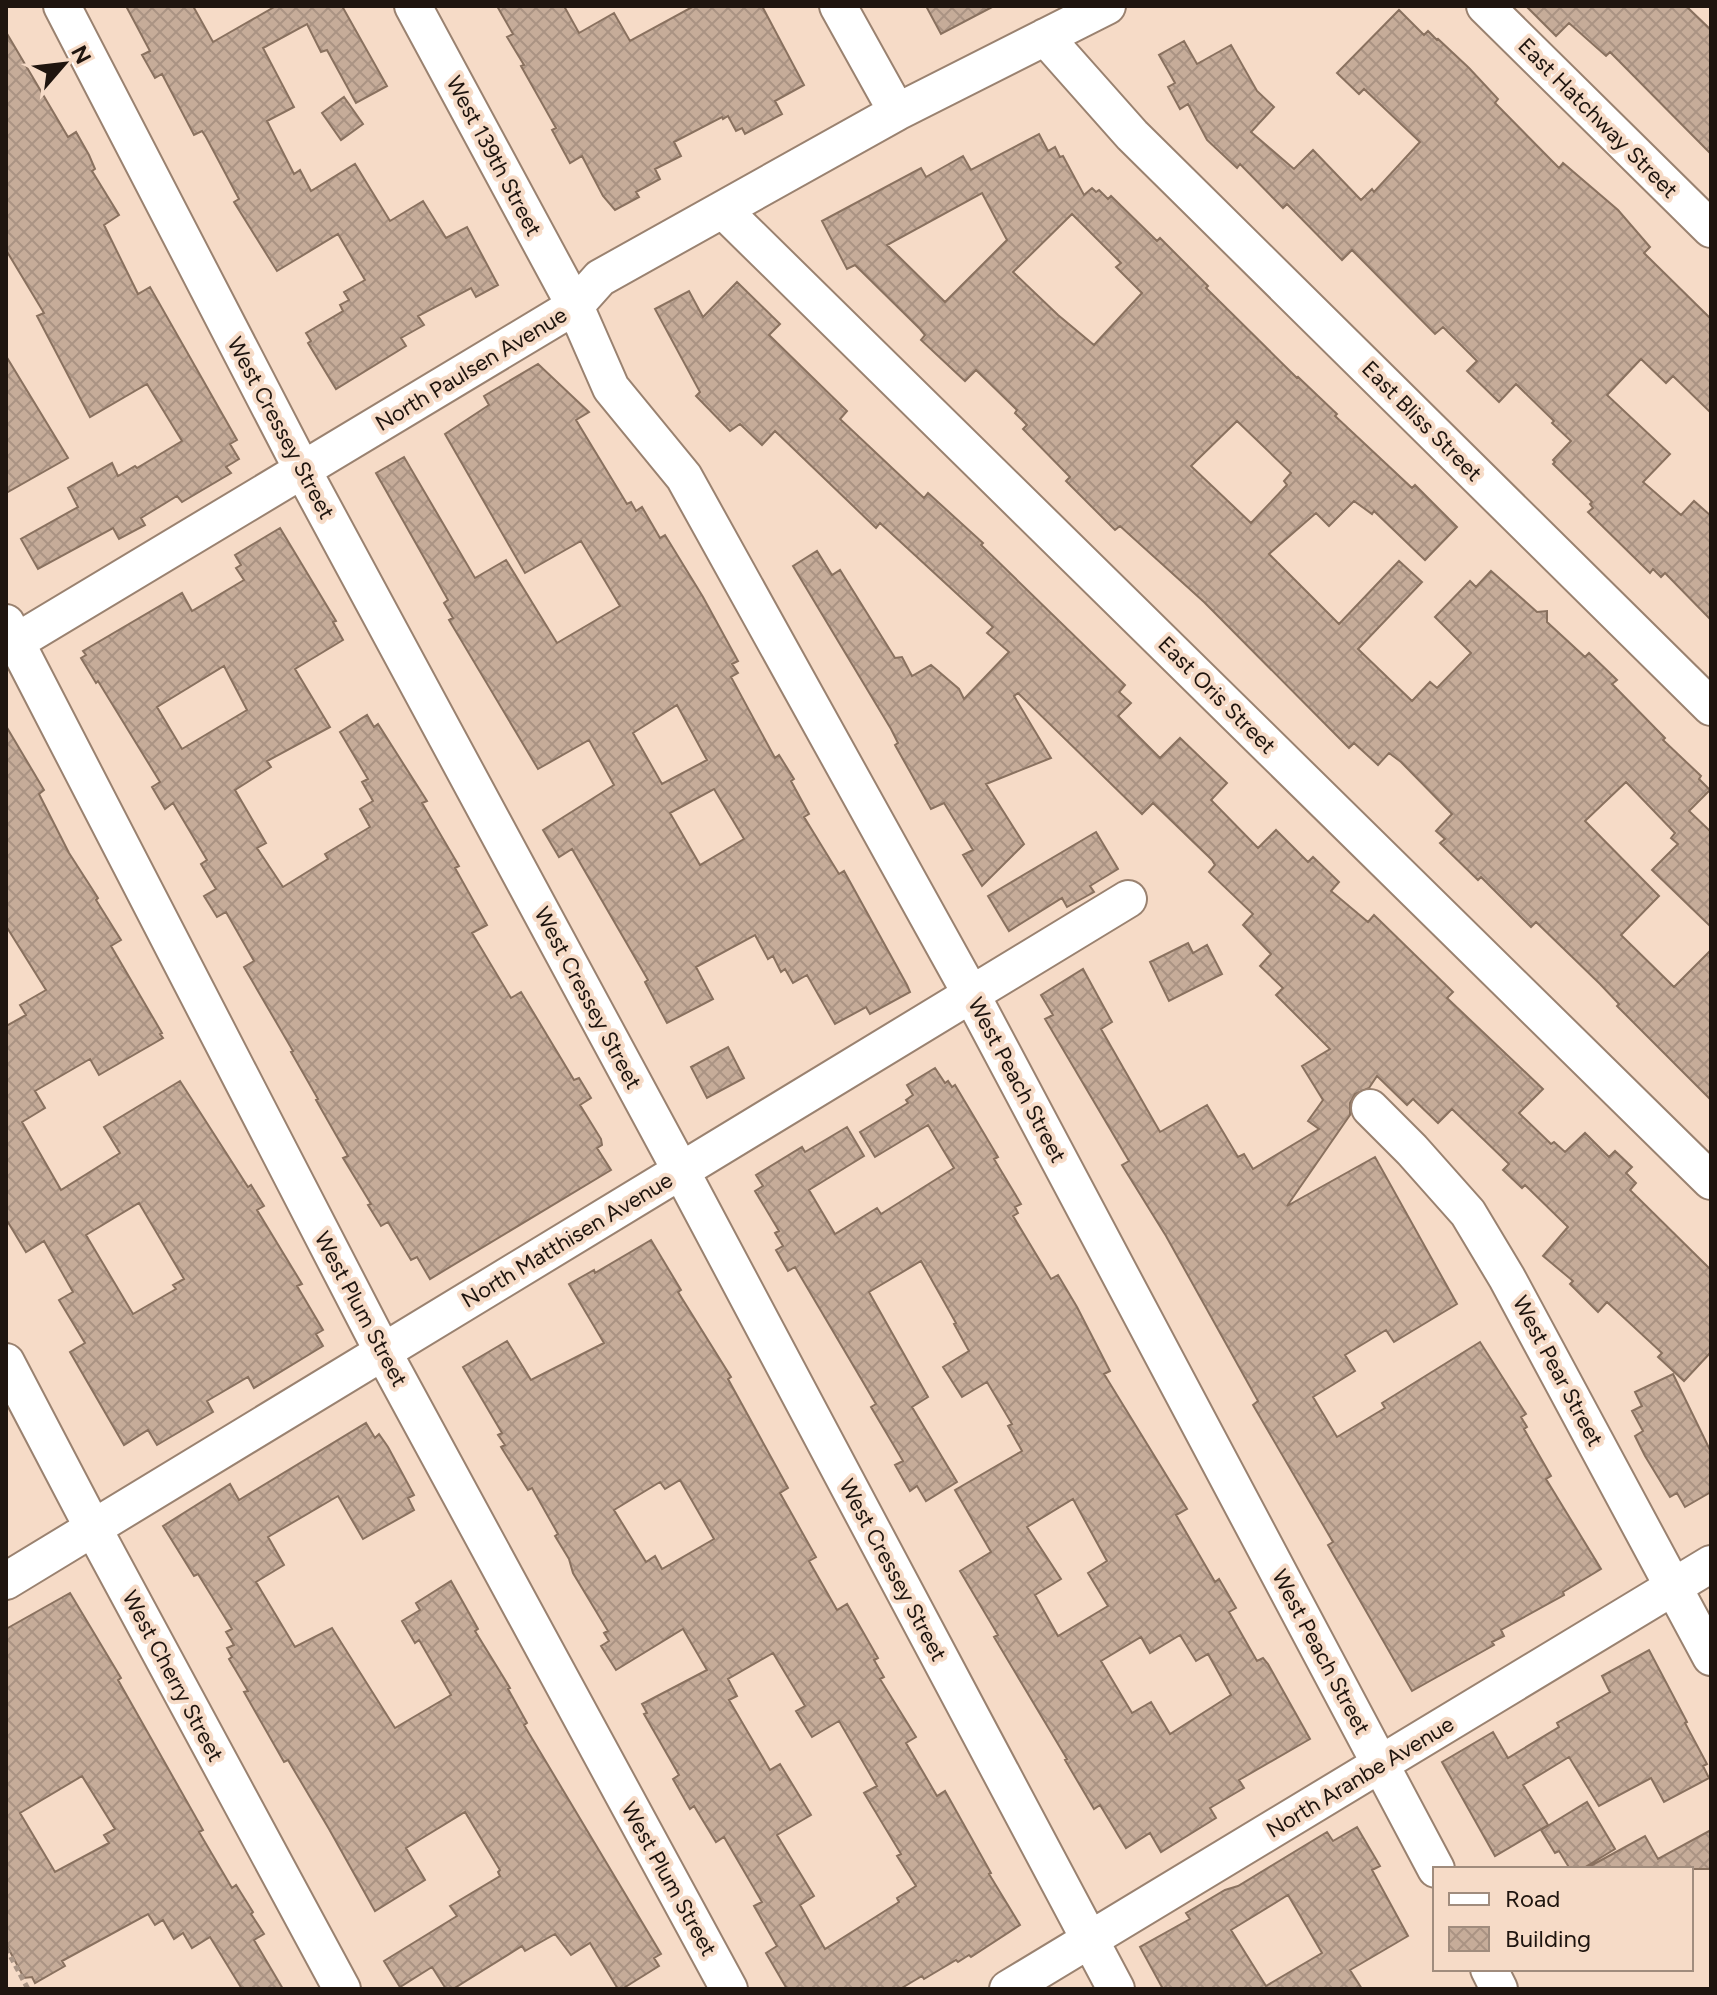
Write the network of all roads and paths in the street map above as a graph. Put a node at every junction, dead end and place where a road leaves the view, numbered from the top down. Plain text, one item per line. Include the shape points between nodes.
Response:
1 (62, 6) edge
2 (413, 6) edge
3 (838, 6) edge
4 (1107, 6) edge
5 (1485, 6) edge
6 (1045, 37) junction
7 (897, 112) junction
8 (723, 210) junction
9 (1711, 229) edge
10 (575, 306) junction
11 (303, 471) junction
12 (9, 637) edge
13 (1711, 707) edge
14 (1128, 899) dead end
15 (971, 994) junction
16 (1370, 1108) dead end
17 (681, 1171) junction
18 (1711, 1181) edge
19 (383, 1352) junction
20 (6, 1362) edge
21 (93, 1528) junction
22 (1711, 1564) edge
23 (6, 1581) edge
24 (1674, 1586) junction
25 (1711, 1657) edge
26 (1381, 1764) junction
27 (1435, 1867) edge
28 (1090, 1940) junction
29 (6, 1948) edge
30 (1490, 1971) edge
31 (28, 1989) edge
32 (342, 1989) edge
33 (729, 1989) edge
34 (1008, 1989) edge
35 (1116, 1989) edge
36 (1499, 1989) edge

1 - 11 street, West Cressey Street
2 - 10 street, West 139th Street
3 - 7 street
4 - 6 street, North Paulsen Avenue
5 - 9 street, East Hatchway Street
6 - 7 street, North Paulsen Avenue
6 - 13 street, East Bliss Street via 1132,135
7 - 8 street, North Paulsen Avenue
8 - 10 street, North Paulsen Avenue via 600,278
8 - 18 street, East Oris Street
10 - 11 street, North Paulsen Avenue
10 - 15 street, West Peach Street via 611,388 684,477
11 - 12 street, North Paulsen Avenue
11 - 17 street, West Cressey Street
12 - 19 street, West Plum Street
14 - 15 street, North Matthisen Avenue
15 - 17 street, North Matthisen Avenue
15 - 26 street, West Peach Street
16 - 24 street, West Pear Street via 1468,1213
17 - 19 street, North Matthisen Avenue
17 - 28 street, West Cressey Street
19 - 21 street, North Matthisen Avenue
19 - 33 street, West Plum Street
20 - 21 street, West Cherry Street
21 - 23 street, North Matthisen Avenue
21 - 32 street, West Cherry Street
22 - 24 street, North Aranbe Avenue
24 - 25 street, West Pear Street
24 - 26 street, North Aranbe Avenue
26 - 27 street, West Peach Street
26 - 28 street, North Aranbe Avenue
28 - 34 street, North Aranbe Avenue
28 - 35 street, West Cressey Street
29 - 31 path
30 - 36 street

